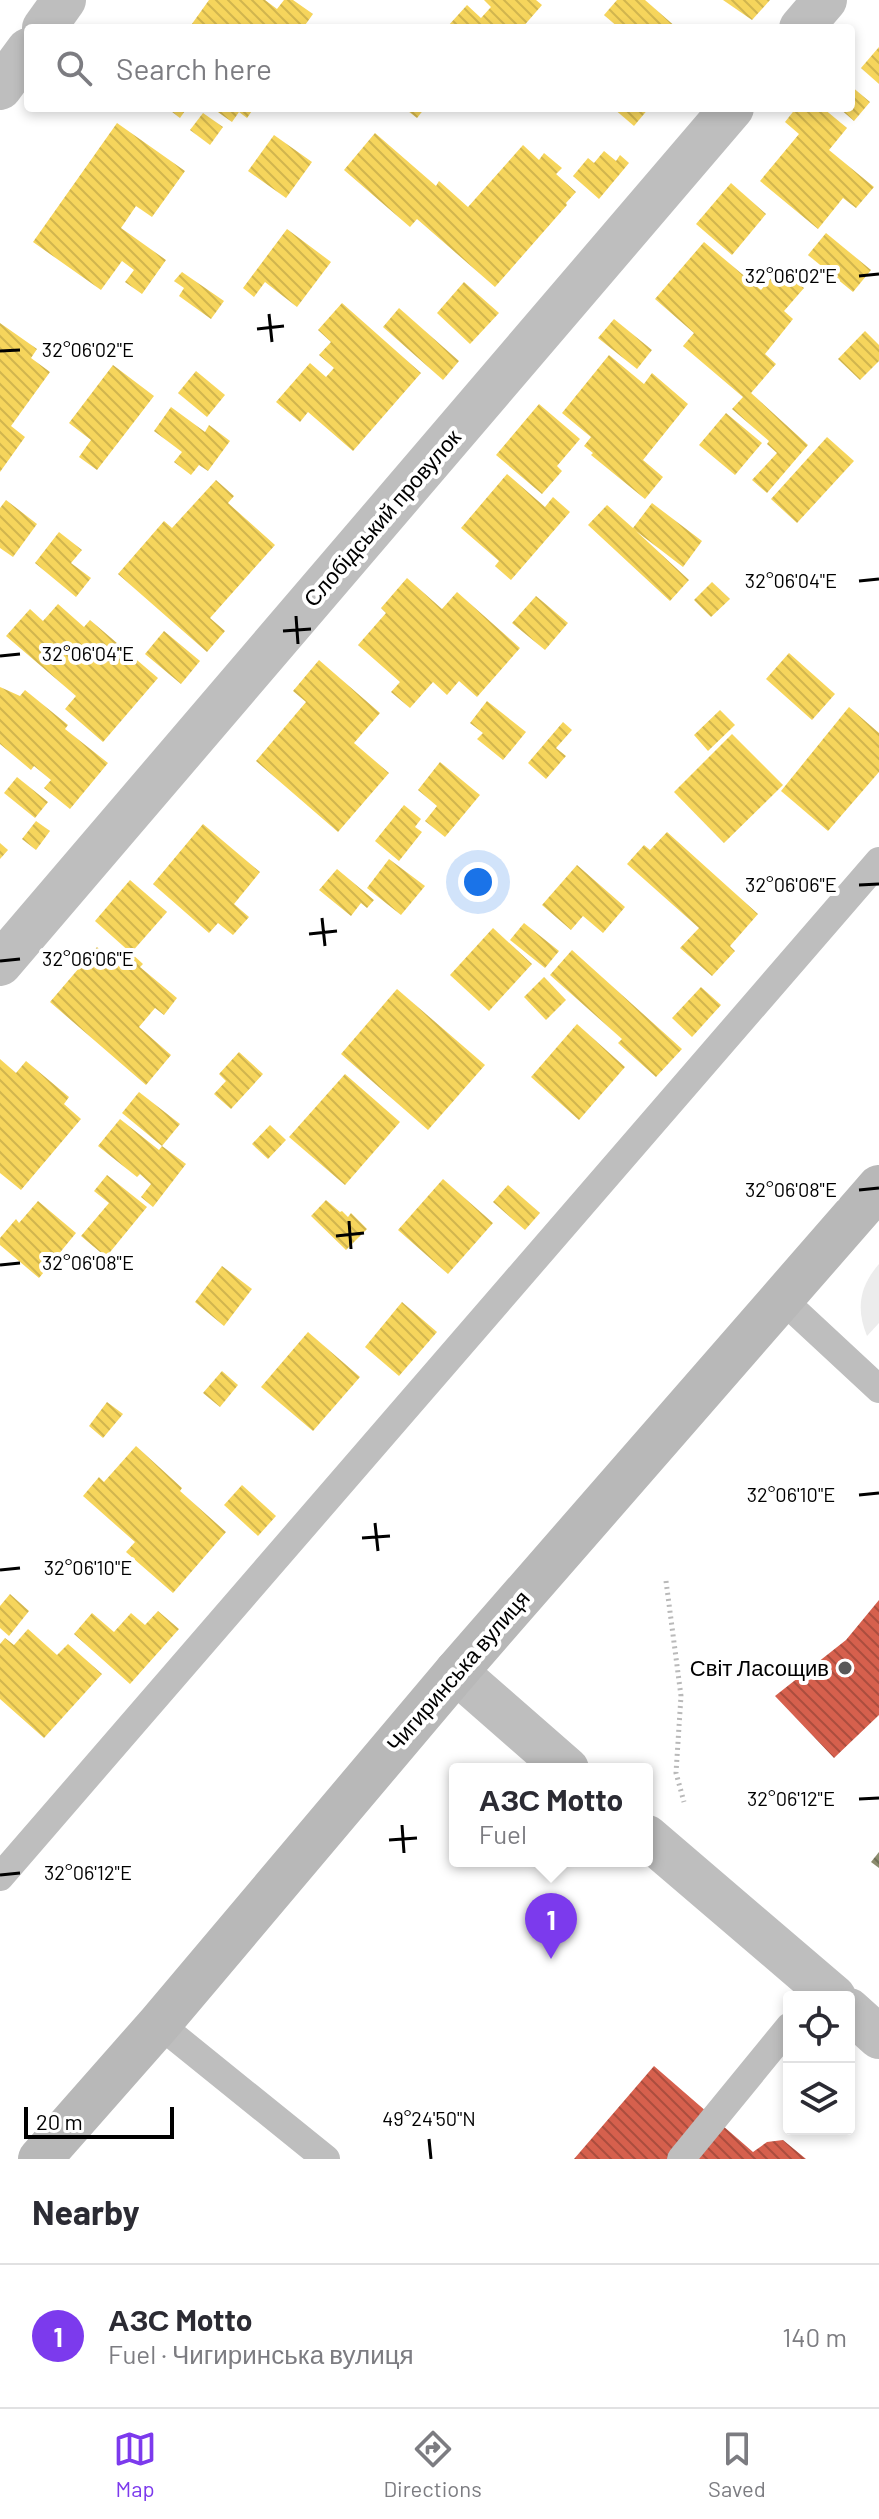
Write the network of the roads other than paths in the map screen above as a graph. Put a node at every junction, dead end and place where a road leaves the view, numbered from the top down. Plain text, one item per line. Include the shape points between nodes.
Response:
1 (64, 0) edge
2 (825, 0) edge
3 (47, 24) edge
4 (804, 24) edge
5 (24, 55) edge
6 (0, 88) edge
7 (729, 112) edge
8 (879, 861) edge
9 (0, 964) edge
10 (879, 1187) edge
11 (782, 1299) junction
12 (879, 1389) edge
13 (456, 1672) junction
14 (560, 1763) edge
15 (653, 1842) edge
16 (0, 1877) edge
17 (821, 1991) edge
18 (855, 2018) edge
19 (159, 2024) junction
20 (783, 2034) edge
21 (879, 2037) edge
22 (40, 2159) edge
23 (326, 2159) edge
24 (681, 2159) edge

1 - 3 street
2 - 4 street
5 - 6 street
7 - 9 street, Слобідський провулок
8 - 16 lane
10 - 11 main road, Чигиринська вулиця
11 - 12 lane
11 - 13 main road, Чигиринська вулиця
13 - 14 street
13 - 19 main road, Чигиринська вулиця
15 - 17 street
18 - 21 street
19 - 22 main road, Чигиринська вулиця
19 - 23 lane
20 - 24 lane

